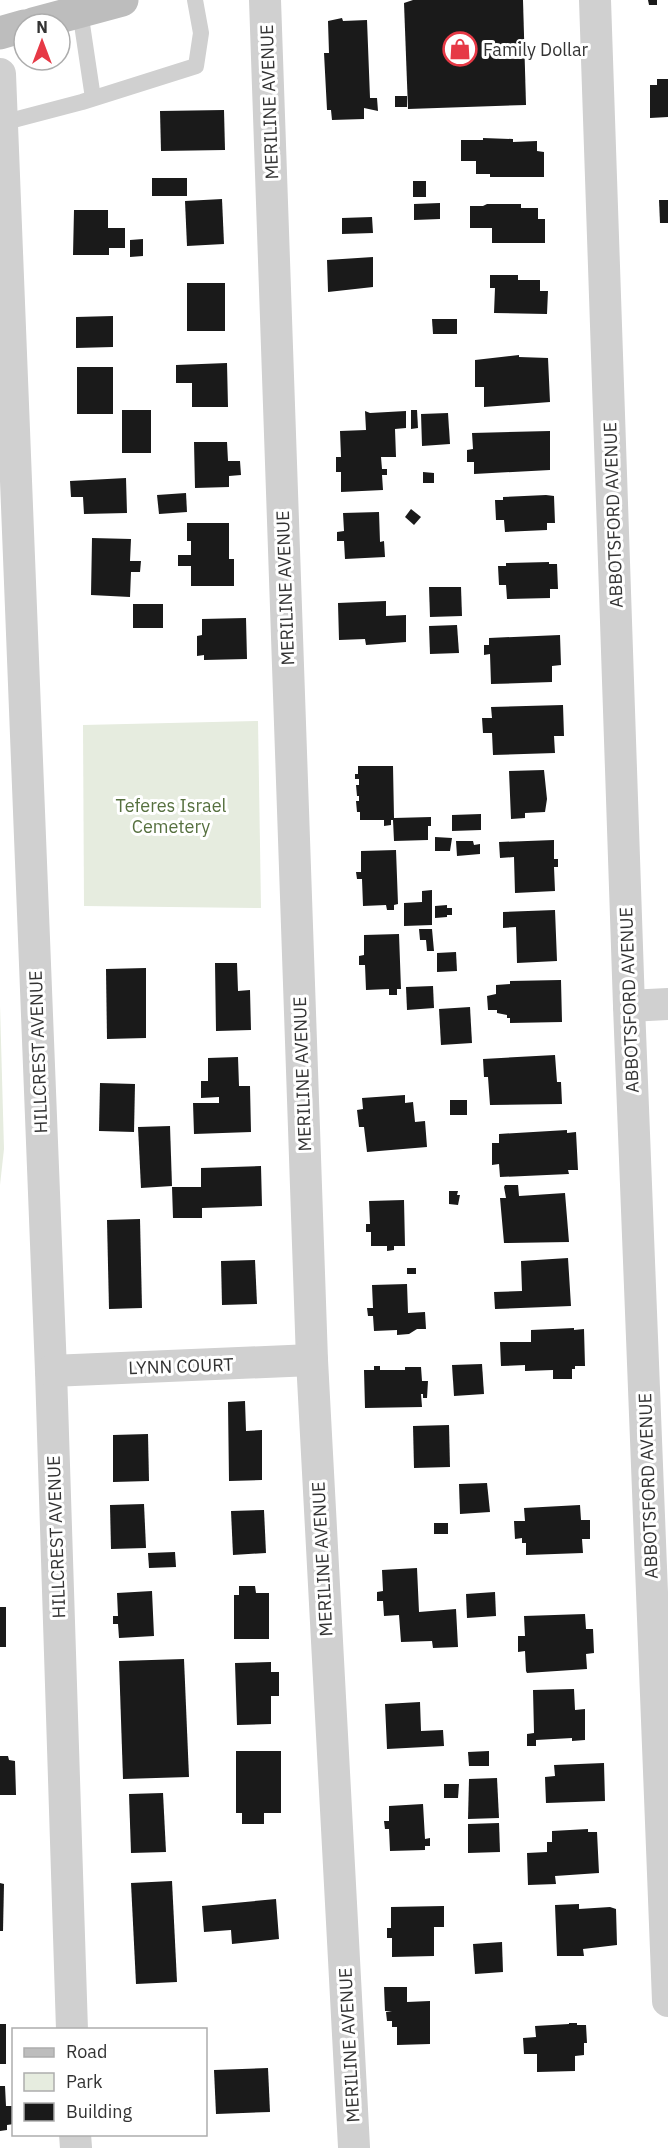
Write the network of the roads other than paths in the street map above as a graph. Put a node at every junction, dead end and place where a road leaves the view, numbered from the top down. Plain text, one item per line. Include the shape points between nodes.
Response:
1 (122, 0) edge
2 (195, 0) edge
3 (265, 0) edge
4 (595, 0) edge
5 (80, 11) junction
6 (72, 13) edge
7 (0, 74) edge
8 (93, 98) junction
9 (2, 123) junction
10 (668, 1004) edge
11 (629, 1006) junction
12 (312, 1360) junction
13 (51, 1371) junction
14 (668, 2001) edge
15 (72, 2028) edge
16 (354, 2147) edge

1 - 5 main road
2 - 8 lane via 201,33 196,66
3 - 12 street, MERILINE AVENUE
4 - 11 street, ABBOTSFORD AVENUE
5 - 6 main road
5 - 8 lane
7 - 9 street, HILLCREST AVENUE
8 - 9 lane
9 - 13 street, HILLCREST AVENUE
10 - 11 street
11 - 14 street, ABBOTSFORD AVENUE
12 - 13 street, LYNN COURT
12 - 16 street, MERILINE AVENUE
13 - 15 street, HILLCREST AVENUE

